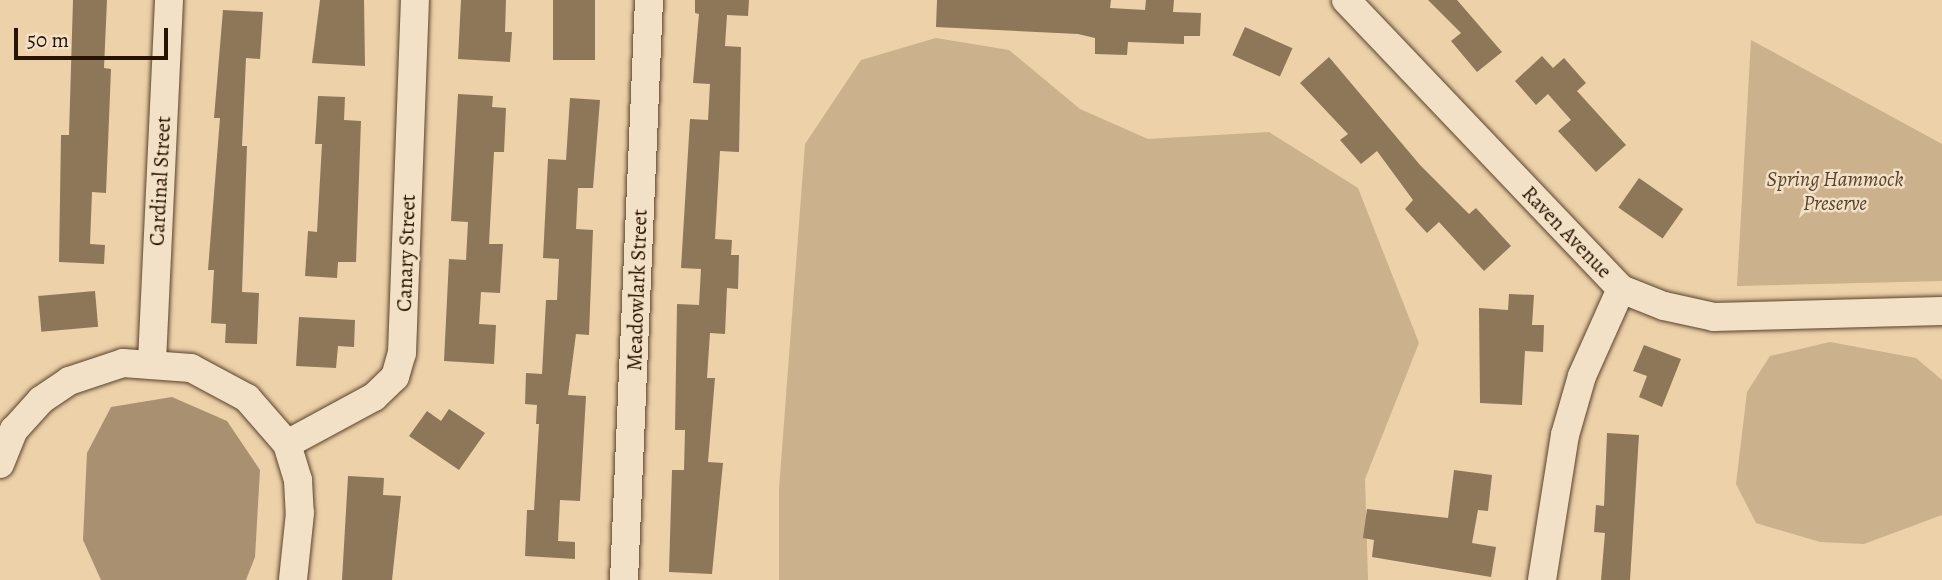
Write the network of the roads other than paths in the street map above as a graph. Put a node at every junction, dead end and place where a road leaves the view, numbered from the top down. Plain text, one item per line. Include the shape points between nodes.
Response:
1 (169, 0) edge
2 (415, 0) edge
3 (649, 0) edge
4 (1346, 0) edge
5 (1621, 289) junction
6 (1942, 311) edge
7 (152, 361) junction
8 (7, 426) edge
9 (287, 444) junction
10 (0, 464) edge
11 (293, 580) edge
12 (624, 580) edge
13 (1542, 580) edge

1 - 7 street, Cardinal Street
2 - 9 street, Canary Street via 402,353 395,377 374,397
3 - 12 street, Meadowlark Street
4 - 5 street, Raven Avenue
5 - 6 street, Raven Avenue via 1664,306 1714,317
5 - 13 street via 1582,376 1565,435
7 - 8 street via 123,363 69,381
7 - 9 street via 191,368 222,382 269,418
8 - 10 street
9 - 11 street via 298,480 300,513

